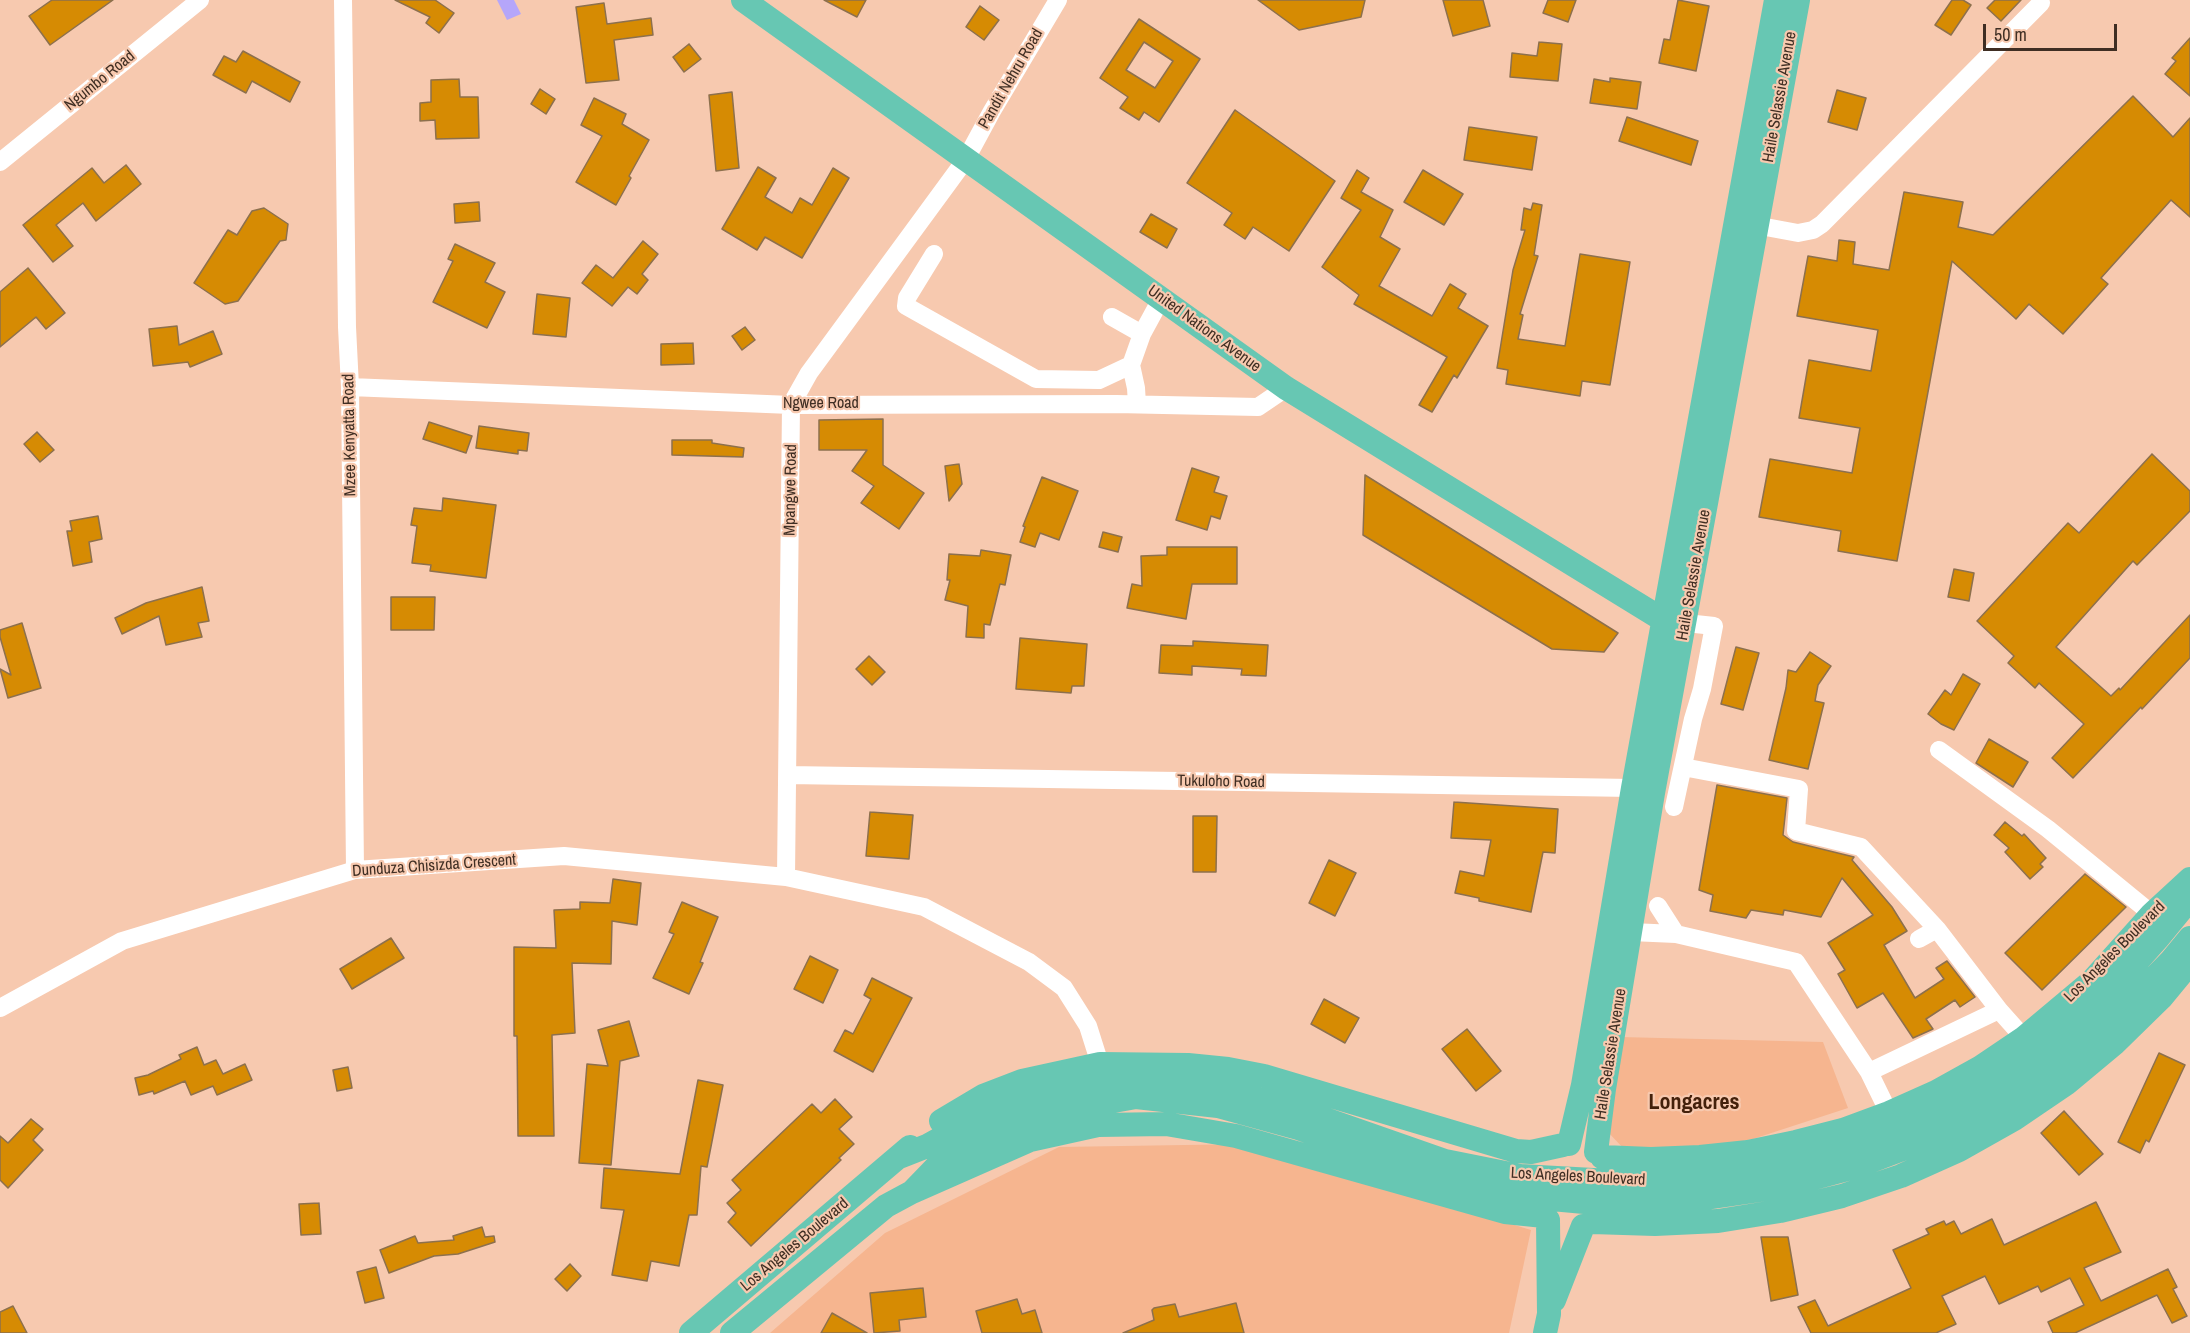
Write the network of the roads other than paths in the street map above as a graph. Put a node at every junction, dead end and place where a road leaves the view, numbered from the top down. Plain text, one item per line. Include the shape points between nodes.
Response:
1 (200, 0) edge
2 (344, 0) edge
3 (743, 0) edge
4 (1058, 0) edge
5 (1776, 0) edge
6 (1798, 0) edge
7 (2041, 3) dead end
8 (966, 159) junction
9 (0, 162) edge
10 (1747, 224) junction
11 (934, 254) dead end
12 (1161, 299) junction
13 (1112, 317) dead end
14 (1142, 334) junction
15 (1131, 365) junction
16 (350, 387) junction
17 (1286, 388) junction
18 (1137, 404) junction
19 (791, 405) junction
20 (1675, 622) junction
21 (1939, 750) dead end
22 (1683, 767) junction
23 (788, 775) junction
24 (1643, 790) junction
25 (1674, 807) dead end
26 (355, 870) junction
27 (786, 877) junction
28 (2190, 879) edge
29 (2190, 898) edge
30 (1658, 906) dead end
31 (2152, 914) junction
32 (1937, 929) junction
33 (1631, 932) junction
34 (1676, 934) junction
35 (2190, 938) edge
36 (1919, 939) dead end
37 (2190, 963) edge
38 (0, 1008) edge
39 (1999, 1010) junction
40 (2024, 1038) junction
41 (1100, 1064) junction
42 (1869, 1072) junction
43 (1889, 1113) junction
44 (1566, 1145) junction
45 (1599, 1154) junction
46 (899, 1157) junction
47 (1520, 1186) junction
48 (912, 1192) junction
49 (1629, 1194) junction
50 (1546, 1218) junction
51 (1587, 1224) junction
52 (1547, 1323) edge
53 (691, 1333) edge
54 (732, 1333) edge

1 - 9 street, Ngumbo Road
2 - 16 street, Mzee Kenyatta Road via 346,327
3 - 8 main road, United Nations Avenue
4 - 8 street, Pandit Nehru Road
5 - 10 main road, Haile Selassie Avenue
6 - 10 main road, Haile Selassie Avenue
7 - 10 street via 1822,224 1798,233
8 - 12 main road, United Nations Avenue
8 - 19 street, Mpangwe Road via 809,373
10 - 20 main road, Haile Selassie Avenue
11 - 15 street via 906,306 1036,379 1099,380
12 - 14 street
12 - 17 main road, United Nations Avenue
13 - 14 street
14 - 15 street
15 - 18 street
16 - 19 street, Ngwee Road
16 - 26 street, Mzee Kenyatta Road
17 - 18 street, Ngwee Road via 1258,407
17 - 20 main road, United Nations Avenue
18 - 19 street, Ngwee Road
19 - 23 street, Mpangwe Road
20 - 22 street via 1714,626
20 - 24 main road, Haile Selassie Avenue
21 - 31 street via 2048,829
22 - 25 street
22 - 32 street via 1799,789 1796,831 1861,847
23 - 24 street, Tukuloho Road
23 - 27 street, Mpangwe Road
24 - 33 main road, Haile Selassie Avenue
24 - 44 main road, Haile Selassie Avenue via 1583,1085
26 - 27 street, Dunduza Chisizda Crescent via 564,856
26 - 38 street, Dunduza Chisizda Crescent via 122,941
27 - 41 street, Dunduza Chisizda Crescent via 924,908 1029,962 1064,988 1088,1026
28 - 31 main road, Los Angeles Boulevard
29 - 49 main road, Los Angeles Boulevard via 2107,995 2050,1045 1988,1088 1922,1123 1852,1150 1779,1170
30 - 34 street
31 - 40 main road, Los Angeles Boulevard via 2092,981
32 - 36 street
32 - 39 street
33 - 34 street
33 - 45 main road, Haile Selassie Avenue via 1604,1089
34 - 42 street via 1796,962
35 - 49 main road, Los Angeles Boulevard via 2117,1016 2058,1064 1994,1106 1926,1140 1855,1167 1781,1187 1706,1198
37 - 51 main road via 2115,1043 2067,1083 1959,1150 1901,1176 1842,1196 1759,1215 1718,1221
39 - 40 street
39 - 42 street
40 - 43 main road, Los Angeles Boulevard via 1936,1092
41 - 44 main road, Los Angeles Boulevard via 1228,1069 1264,1076 1515,1151
41 - 46 main road, Los Angeles Boulevard via 1022,1081 983,1096 938,1123
42 - 43 street
43 - 45 main road, Los Angeles Boulevard via 1833,1132 1748,1152 1661,1159
44 - 45 main road via 1580,1145
44 - 50 main road via 1543,1156 1532,1175 1532,1197
45 - 51 main road via 1612,1173 1613,1192 1605,1210
46 - 47 main road, Los Angeles Boulevard via 974,1120 1041,1096 1135,1079 1220,1089 1302,1111
46 - 53 main road, Los Angeles Boulevard
47 - 48 main road, Los Angeles Boulevard via 1440,1178 1298,1128 1218,1106 1136,1097 1046,1113 982,1136 941,1162
47 - 49 main road, Los Angeles Boulevard
48 - 50 main road, Los Angeles Boulevard via 1030,1140 1098,1125 1166,1124 1236,1136 1505,1212
48 - 54 main road, Los Angeles Boulevard via 886,1206
50 - 51 main road via 1564,1226
50 - 52 main road
51 - 52 main road

